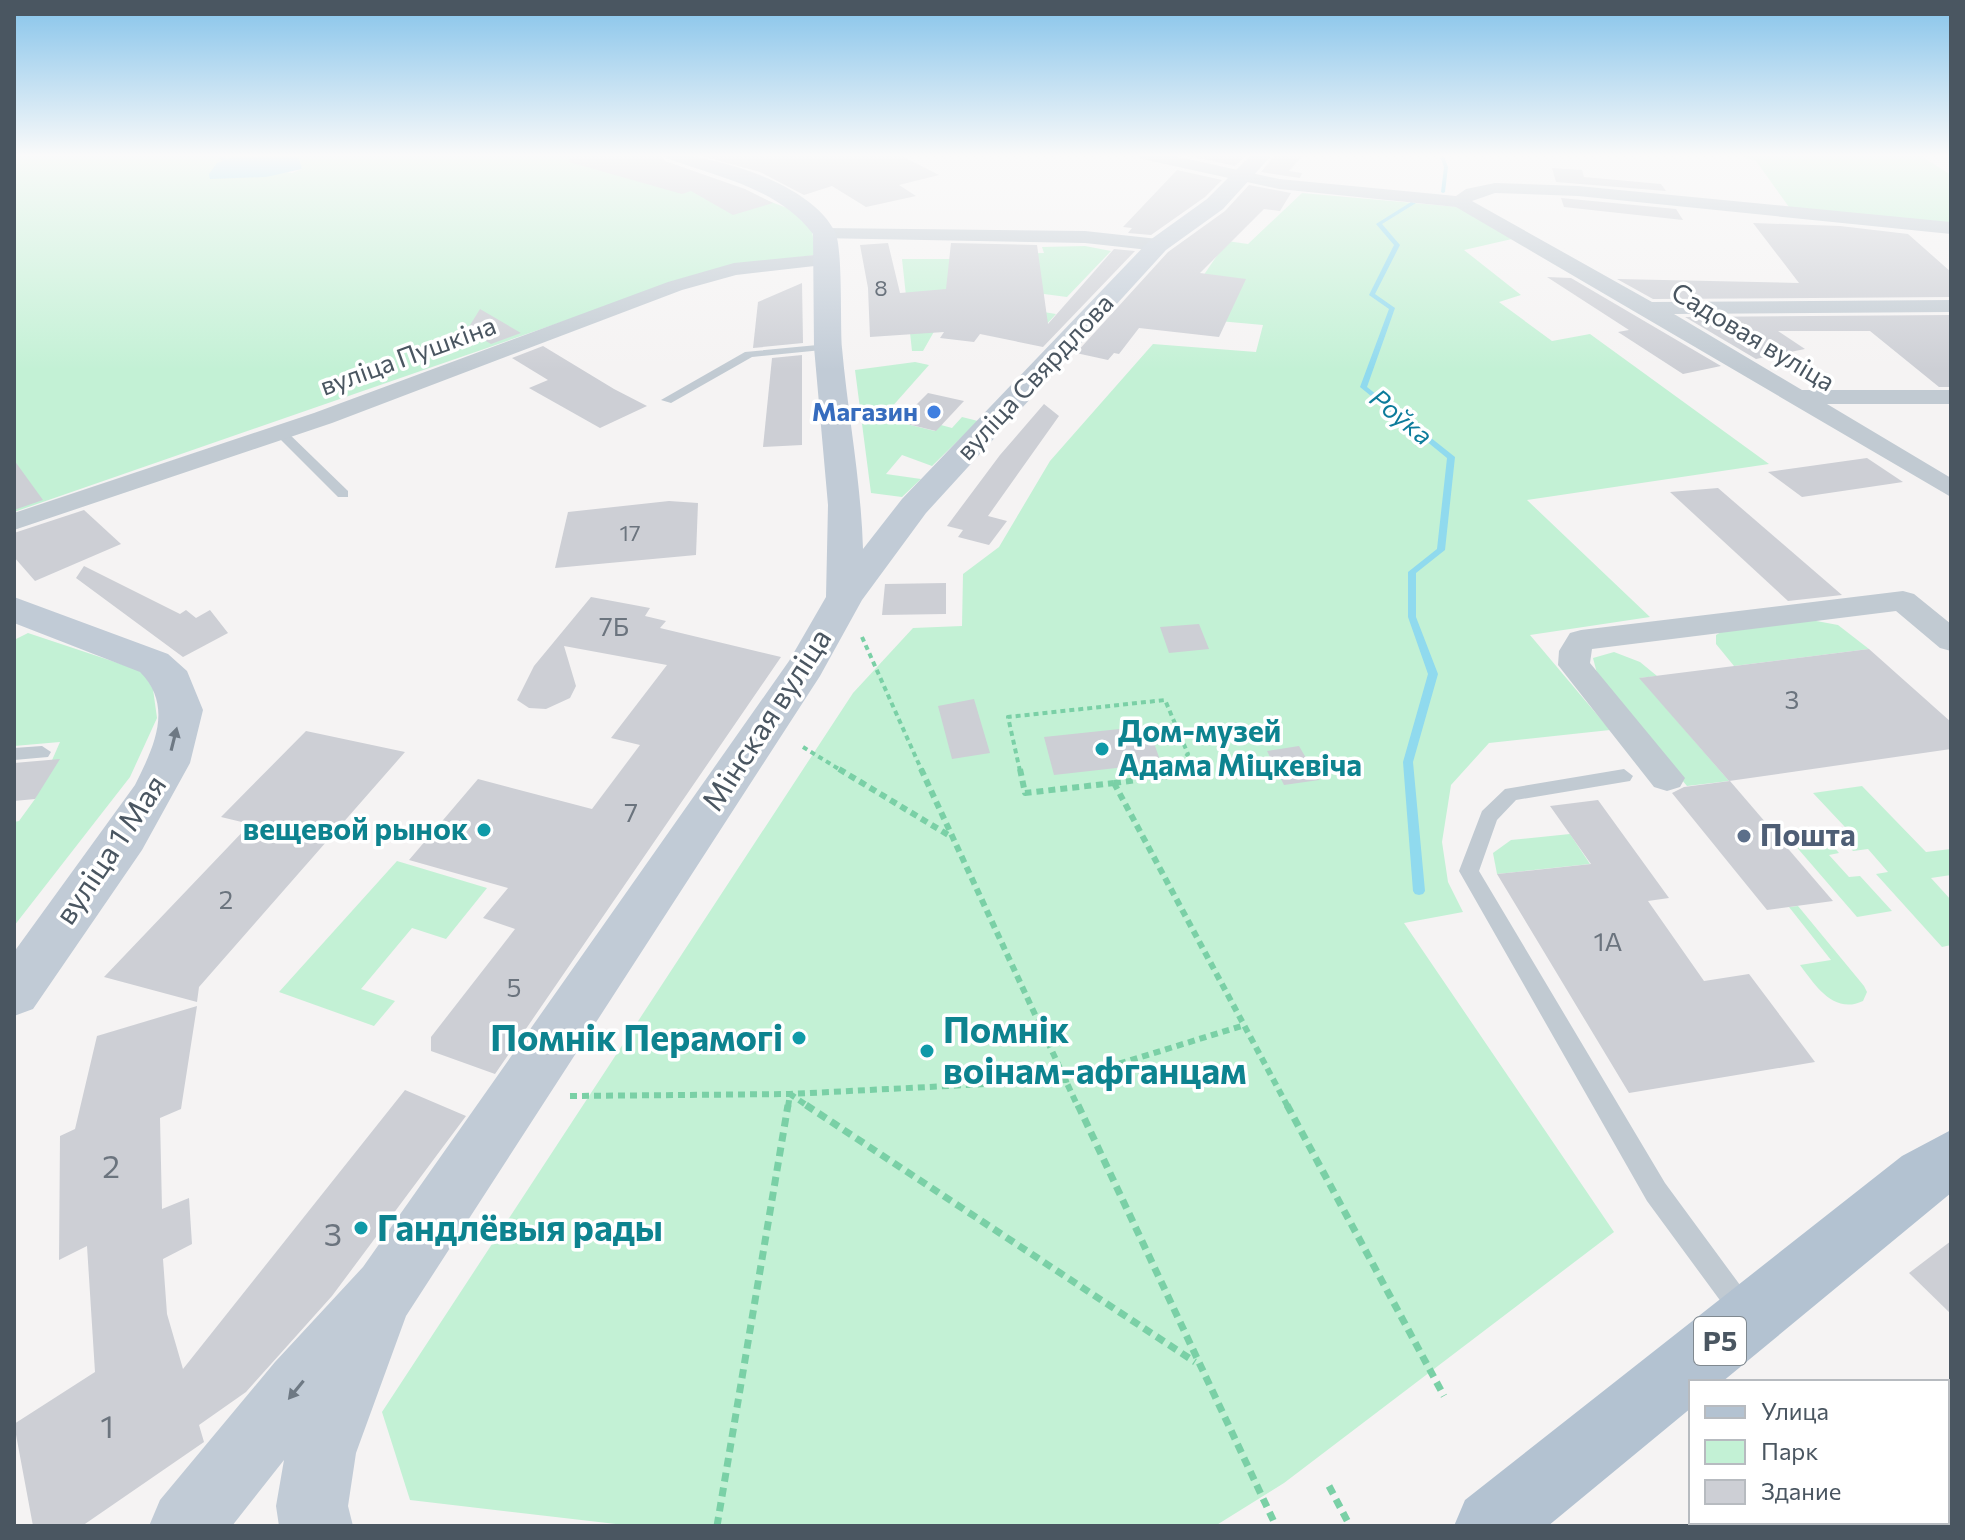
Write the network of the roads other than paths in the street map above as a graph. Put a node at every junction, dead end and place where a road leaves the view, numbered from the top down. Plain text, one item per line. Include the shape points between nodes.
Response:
1 (818, 226) edge
2 (1188, 226) edge
3 (1502, 226) edge
4 (1929, 226) edge
5 (1951, 228) edge
6 (1158, 245) junction
7 (825, 247) junction
8 (1951, 306) edge
9 (1648, 308) junction
10 (828, 347) junction
11 (1800, 397) junction
12 (1951, 397) edge
13 (667, 400) dead end
14 (280, 432) junction
15 (1951, 489) edge
16 (343, 494) dead end
17 (845, 505) junction
18 (914, 506) junction
19 (14, 522) edge
20 (14, 609) edge
21 (852, 615) junction
22 (1951, 641) edge
23 (42, 752) dead end
24 (14, 754) edge
25 (1624, 776) dead end
26 (1667, 778) dead end
27 (14, 993) edge
28 (1951, 1159) edge
29 (386, 1290) junction
30 (1748, 1318) junction
31 (186, 1526) edge
32 (316, 1526) edge
33 (1491, 1526) edge

1 - 7 street
2 - 6 street, вуліца Свярдлова
3 - 9 street, Садовая вуліца
4 - 5 street
6 - 7 street, вуліца Пушкіна via 1085,237
6 - 18 street, вуліца Свярдлова
7 - 10 street, Мінская вуліца
7 - 14 street, вуліца Пушкіна via 675,286
8 - 9 street
9 - 11 street, Садовая вуліца
10 - 13 lane via 749,354
10 - 17 street, Мінская вуліца
11 - 12 street
11 - 15 street, Садовая вуліца
14 - 16 lane
14 - 19 street, вуліца Пушкіна
17 - 18 street via 875,515
17 - 21 street, Мінская вуліца
18 - 21 street, вуліца Свярдлова
27 -> 20 street, вуліца 1 Мая via 153,793 168,763 182,710 173,681 154,663
21 - 29 street, Мінская вуліца via 806,667
22 - 26 street via 1903,601 1581,640 1574,665
23 - 24 lane
25 - 30 lane via 1511,794 1489,816 1469,871 1656,1192
28 - 30 main road, Р5
29 -> 31 street, Мінская вуліца via 299,1386
29 - 32 street, Мінская вуліца via 317,1462 310,1513
30 - 33 main road, Р5

